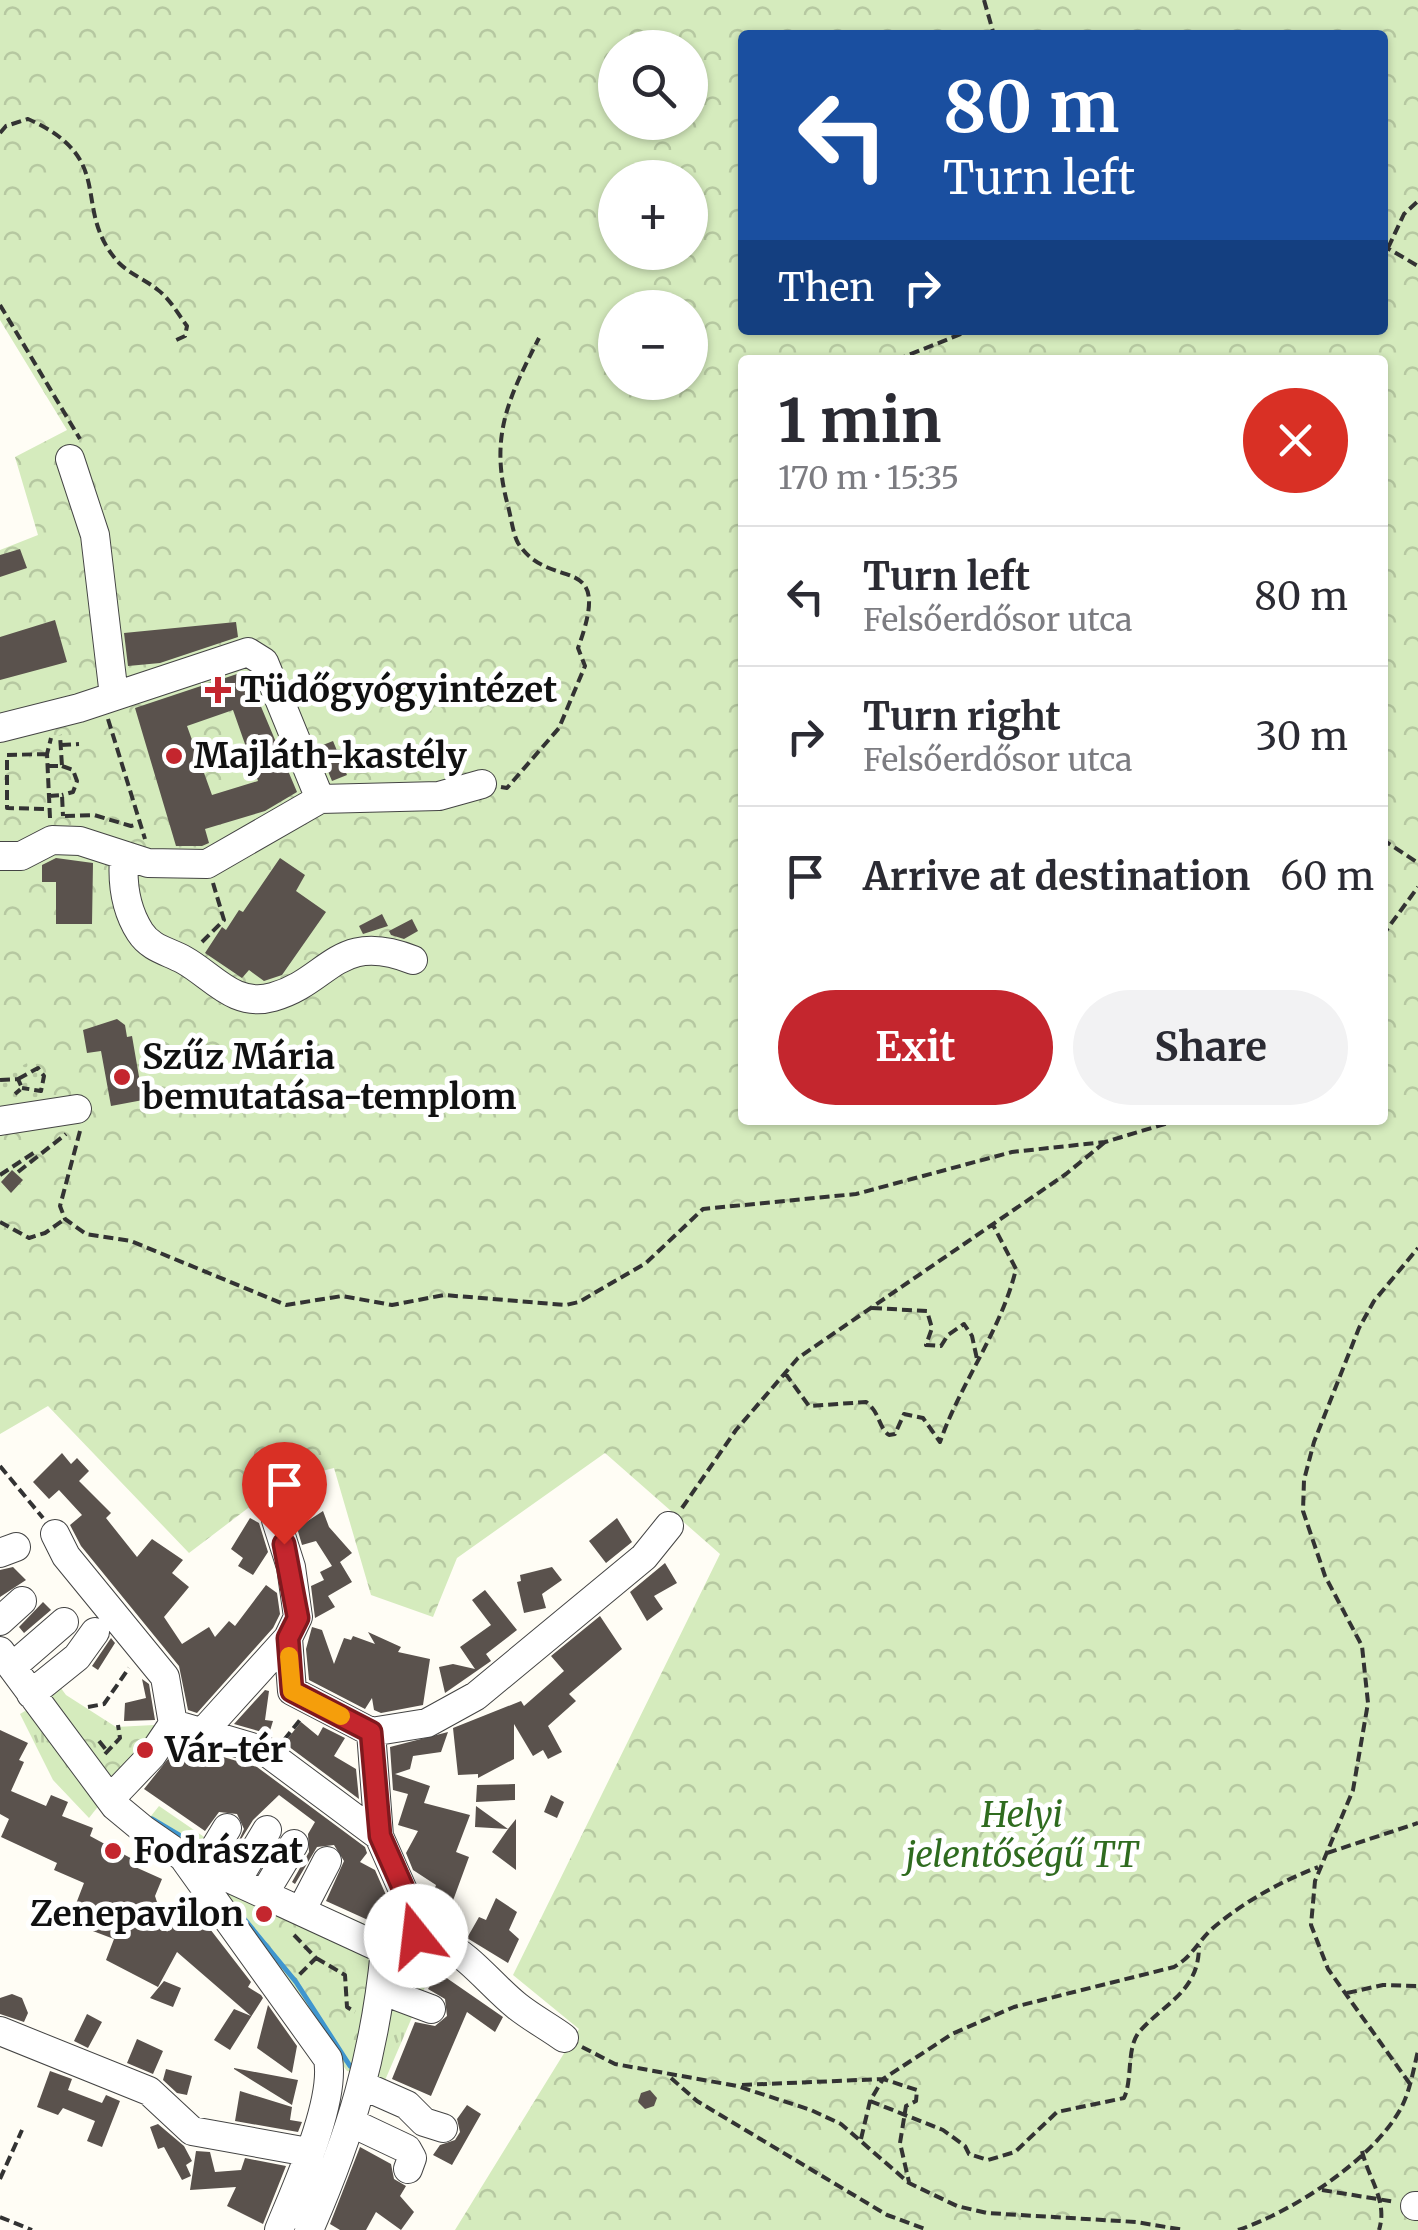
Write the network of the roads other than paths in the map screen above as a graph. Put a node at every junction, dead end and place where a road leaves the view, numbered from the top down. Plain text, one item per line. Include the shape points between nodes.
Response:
1 (75, 449) road end
2 (108, 698) junction
3 (0, 728) edge
4 (482, 784) road end
5 (320, 799) junction
6 (0, 856) edge
7 (136, 861) junction
8 (413, 960) dead end
9 (0, 1122) edge
10 (79, 1122) road end
11 (276, 1520) dead end
12 (669, 1526) road end
13 (50, 1528) road end
14 (22, 1601) dead end
15 (0, 1621) edge
16 (64, 1622) dead end
17 (95, 1632) dead end
18 (288, 1638) junction
19 (6, 1659) edge
20 (31, 1694) junction
21 (173, 1724) junction
22 (371, 1732) junction
23 (202, 1733) junction
24 (110, 1800) junction
25 (227, 1828) dead end
26 (267, 1830) dead end
27 (380, 1836) junction
28 (294, 1844) dead end
29 (327, 1860) dead end
30 (193, 1862) junction
31 (237, 1880) junction
32 (265, 1892) junction
33 (297, 1921) junction
34 (429, 1939) junction
35 (385, 1950) junction
36 (382, 1979) junction
37 (431, 2010) dead end
38 (0, 2031) edge
39 (564, 2038) road end
40 (355, 2082) junction
41 (352, 2123) junction
42 (443, 2128) dead end
43 (308, 2152) junction
44 (408, 2170) dead end
45 (279, 2230) edge
46 (309, 2230) edge

1 - 2 street via 95,535
2 - 3 street
2 - 5 street via 248,652 264,662
4 - 5 street via 439,796
5 - 7 street via 207,864
6 - 7 street via 21,856 52,840
7 - 8 street via 130,915 143,936 228,992 274,997 338,959 372,949
9 - 10 street
11 - 18 street via 298,1618
12 - 22 street via 644,1557 476,1696 427,1723
13 - 21 street via 165,1677
14 - 15 street
16 - 19 street
17 - 20 street via 77,1658
18 - 22 street via 292,1691
18 - 23 street
19 - 20 street
20 - 24 street
21 - 23 street
21 - 24 street
22 - 27 street
23 - 27 street via 272,1756
24 - 30 street
25 - 30 street
26 - 31 street
27 - 34 street
28 - 32 street
29 - 33 street
30 - 31 street
30 - 40 street via 328,2058
31 - 32 street
32 - 33 street
33 - 35 street
34 - 35 street
34 - 39 street
35 - 36 street
36 - 37 street via 399,1998
36 - 40 street
38 - 43 street via 150,2091 192,2131
40 - 41 street
40 - 42 street
40 - 43 street
41 - 44 street via 406,2148 412,2158
41 - 46 street
43 - 45 street

